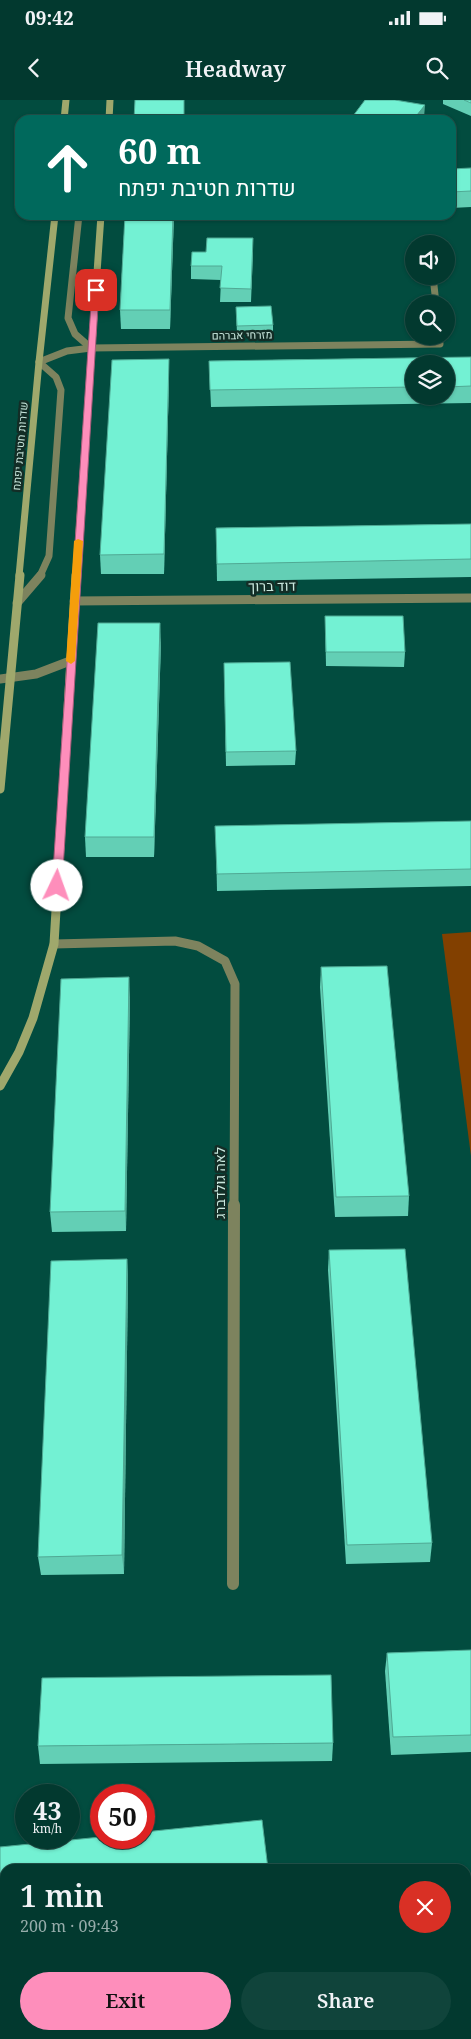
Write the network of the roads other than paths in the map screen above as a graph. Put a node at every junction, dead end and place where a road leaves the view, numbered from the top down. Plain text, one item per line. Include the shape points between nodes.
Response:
1 (66, 100) edge
2 (110, 100) edge
3 (64, 115) edge
4 (109, 115) edge
5 (54, 220) edge
6 (78, 220) edge
7 (101, 220) edge
8 (405, 344) edge
9 (91, 348) junction
10 (39, 362) junction
11 (471, 598) edge
12 (74, 601) junction
13 (17, 603) junction
14 (70, 661) junction
15 (0, 679) edge
16 (11, 679) junction
17 (0, 790) edge
18 (54, 944) junction
19 (0, 1086) edge
20 (233, 1584) dead end

1 - 3 main road
2 - 4 main road
5 - 10 main road, שדרות חטיבת יפתח
6 - 9 street via 68,318 76,334
7 - 9 main road
8 - 9 street, מזרחי אברהם
9 - 10 street, מזרחי אברהם via 67,351
9 - 12 main road
10 - 13 main road, שדרות חטיבת יפתח
10 - 13 street via 56,377 61,390 49,556 39,578
11 - 12 street, דוד ברוך
12 - 14 main road
13 - 16 main road, שדרות חטיבת יפתח
14 - 16 street via 47,673
14 - 18 main road
15 - 16 street
16 - 17 main road, שדרות חטיבת יפתח
18 - 19 main road via 33,1022
18 - 20 street, לאה גולדברג via 175,941 198,946 225,961 235,984

